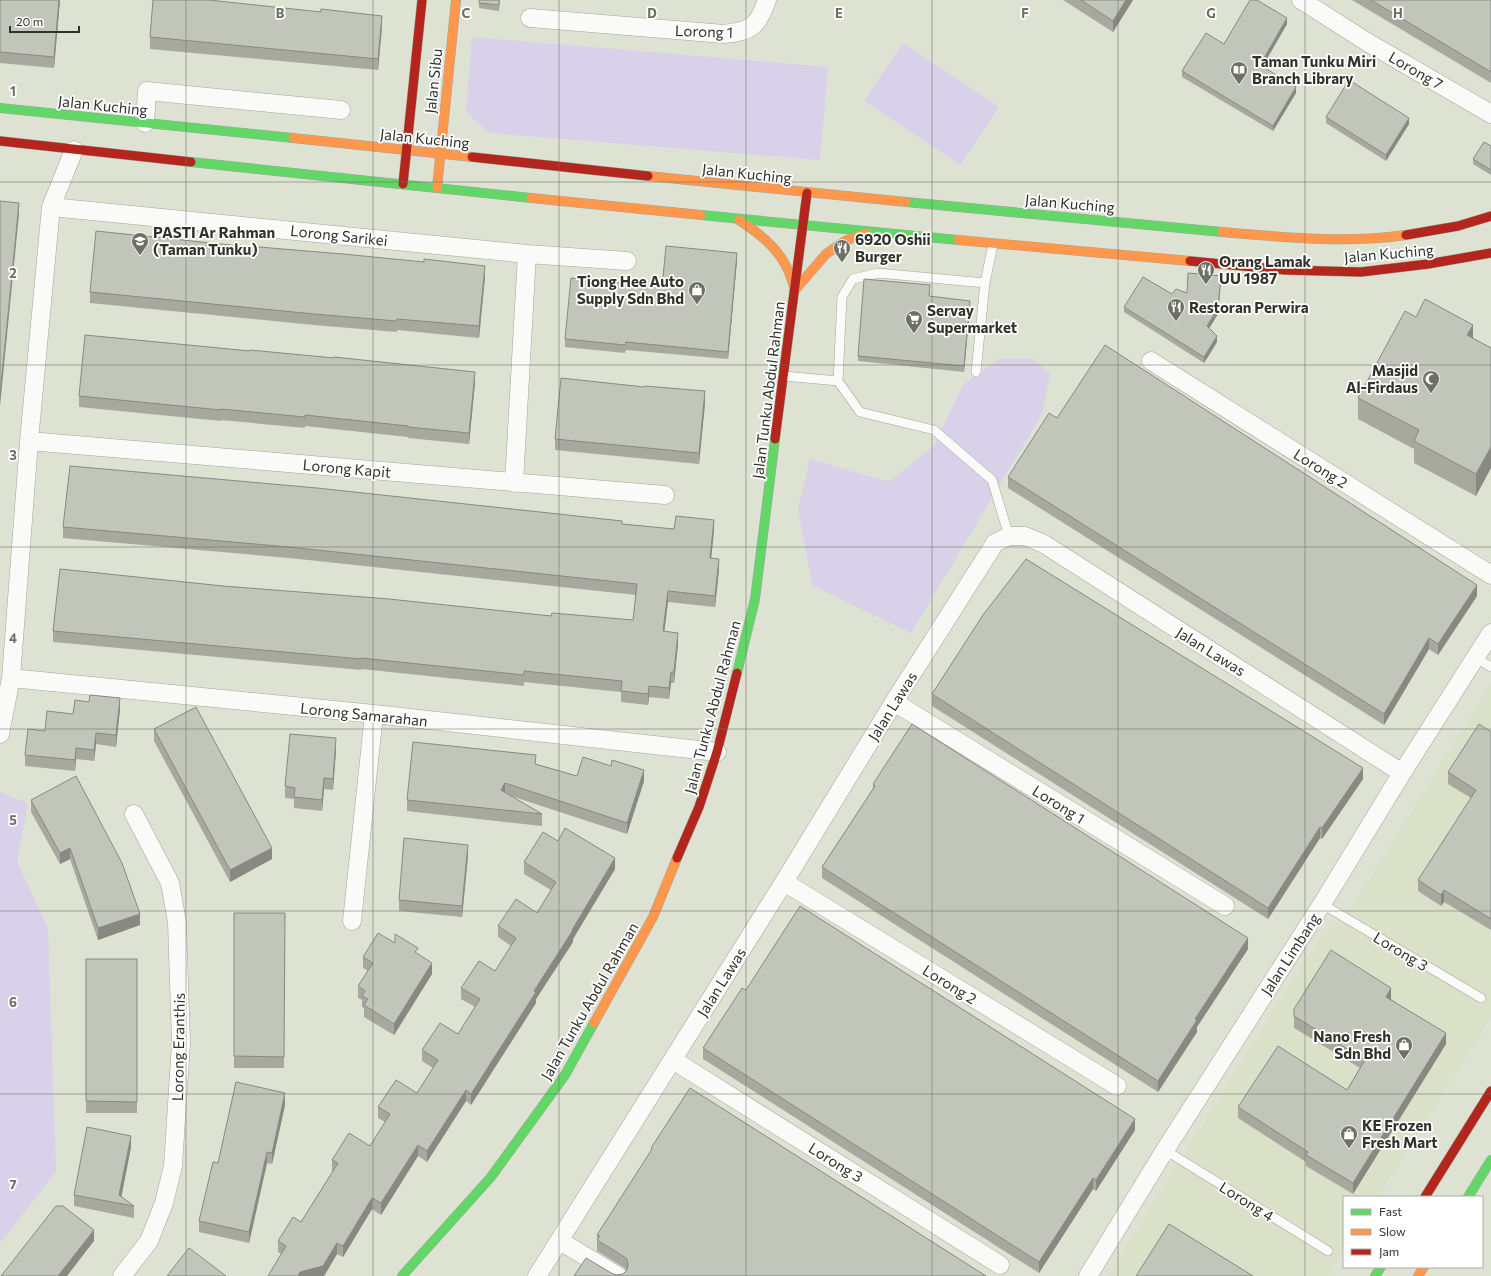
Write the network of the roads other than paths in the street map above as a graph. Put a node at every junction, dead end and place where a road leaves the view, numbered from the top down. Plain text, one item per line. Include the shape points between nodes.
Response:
1 (422, 0) edge
2 (456, 0) edge
3 (767, 0) edge
4 (1301, 0) edge
5 (530, 18) dead end
6 (0, 108) edge
7 (341, 110) dead end
8 (1491, 114) edge
9 (145, 123) junction
10 (0, 141) edge
11 (74, 150) junction
12 (406, 150) junction
13 (440, 154) junction
14 (403, 184) junction
15 (437, 188) junction
16 (807, 194) junction
17 (51, 207) junction
18 (1491, 216) edge
19 (738, 219) junction
20 (803, 226) junction
21 (867, 232) junction
22 (993, 244) junction
23 (1491, 253) edge
24 (527, 254) junction
25 (627, 261) dead end
26 (985, 283) junction
27 (795, 290) junction
28 (1151, 360) dead end
29 (976, 372) dead end
30 (784, 376) junction
31 (838, 381) junction
32 (30, 441) junction
33 (514, 483) junction
34 (665, 495) dead end
35 (1009, 536) junction
36 (1491, 575) edge
37 (1491, 632) edge
38 (1476, 658) junction
39 (1491, 668) edge
40 (11, 678) junction
41 (894, 702) junction
42 (374, 714) junction
43 (0, 734) edge
44 (717, 752) junction
45 (1402, 772) junction
46 (134, 814) dead end
47 (784, 882) junction
48 (1322, 904) junction
49 (1225, 906) dead end
50 (352, 921) dead end
51 (1481, 998) dead end
52 (673, 1060) junction
53 (1117, 1086) dead end
54 (1491, 1091) edge
55 (1165, 1150) junction
56 (1491, 1160) edge
57 (1426, 1196) edge
58 (1469, 1196) edge
59 (560, 1241) junction
60 (1328, 1251) dead end
61 (1000, 1265) dead end
62 (122, 1276) edge
63 (402, 1276) edge
64 (538, 1276) edge
65 (618, 1276) edge
66 (1088, 1276) edge

1 - 12 street, Jalan Sibu
2 - 13 street, Jalan Sibu
3 - 5 street, Lorong 1 via 761,16 754,25 742,32 724,34
4 - 8 street, Lorong 7 via 1367,42
6 - 9 street, Jalan Kuching
7 - 9 street via 147,92
9 - 12 street, Jalan Kuching
10 - 11 street, Jalan Kuching
11 - 14 street, Jalan Kuching
11 - 17 street
12 - 13 street, Jalan Kuching
12 - 14 street, Jalan Sibu
13 - 15 street, Jalan Sibu
13 - 16 street, Jalan Kuching
14 - 15 street, Jalan Kuching
15 - 19 street, Jalan Kuching
16 - 18 street, Jalan Kuching via 1351,240 1412,235
16 - 20 street, Jalan Tunku Abdul Rahman
17 - 24 street, Lorong Sarikei
17 - 32 street
19 - 20 street, Jalan Kuching
19 - 27 street via 771,246 786,266
20 - 21 street, Jalan Kuching
20 - 27 street, Jalan Tunku Abdul Rahman
21 - 22 street, Jalan Kuching
21 - 27 street via 845,241 826,254
22 - 23 street, Jalan Kuching via 1285,270 1353,272 1428,264
22 - 26 lane
24 - 25 street, Lorong Sarikei
24 - 33 street
26 - 29 lane
26 - 31 lane via 878,273 853,279 842,297
27 - 30 street, Jalan Tunku Abdul Rahman
28 - 36 street, Lorong 2
30 - 31 lane
30 - 44 street, Jalan Tunku Abdul Rahman via 755,599
31 - 35 lane via 860,412 934,430 992,480
32 - 33 street, Lorong Kapit
32 - 40 street
33 - 34 street, Lorong Kapit
35 - 41 street, Jalan Lawas via 995,543
35 - 45 street, Jalan Lawas via 1025,536 1044,544
37 - 38 street, Jalan Limbang
38 - 39 lane
38 - 45 street, Jalan Limbang
40 - 42 street, Lorong Samarahan
40 - 43 street
41 - 47 street, Jalan Lawas
41 - 49 street, Lorong 1
42 - 44 street, Lorong Samarahan
42 - 50 street
44 - 63 street, Jalan Tunku Abdul Rahman via 699,807 653,917 565,1075 491,1177
45 - 48 street, Jalan Limbang
46 - 62 street, Lorong Eranthis via 170,883 177,922 181,1043 172,1166 164,1203 149,1240
47 - 52 street, Jalan Lawas
47 - 53 street, Lorong 2
48 - 51 lane, Lorong 3
48 - 55 street, Jalan Limbang
52 - 59 street, Jalan Lawas
52 - 61 street, Lorong 3
54 - 57 street
55 - 60 lane, Lorong 4
55 - 66 street, Jalan Limbang
56 - 58 street
59 - 64 street, Jalan Lawas
59 - 65 street

